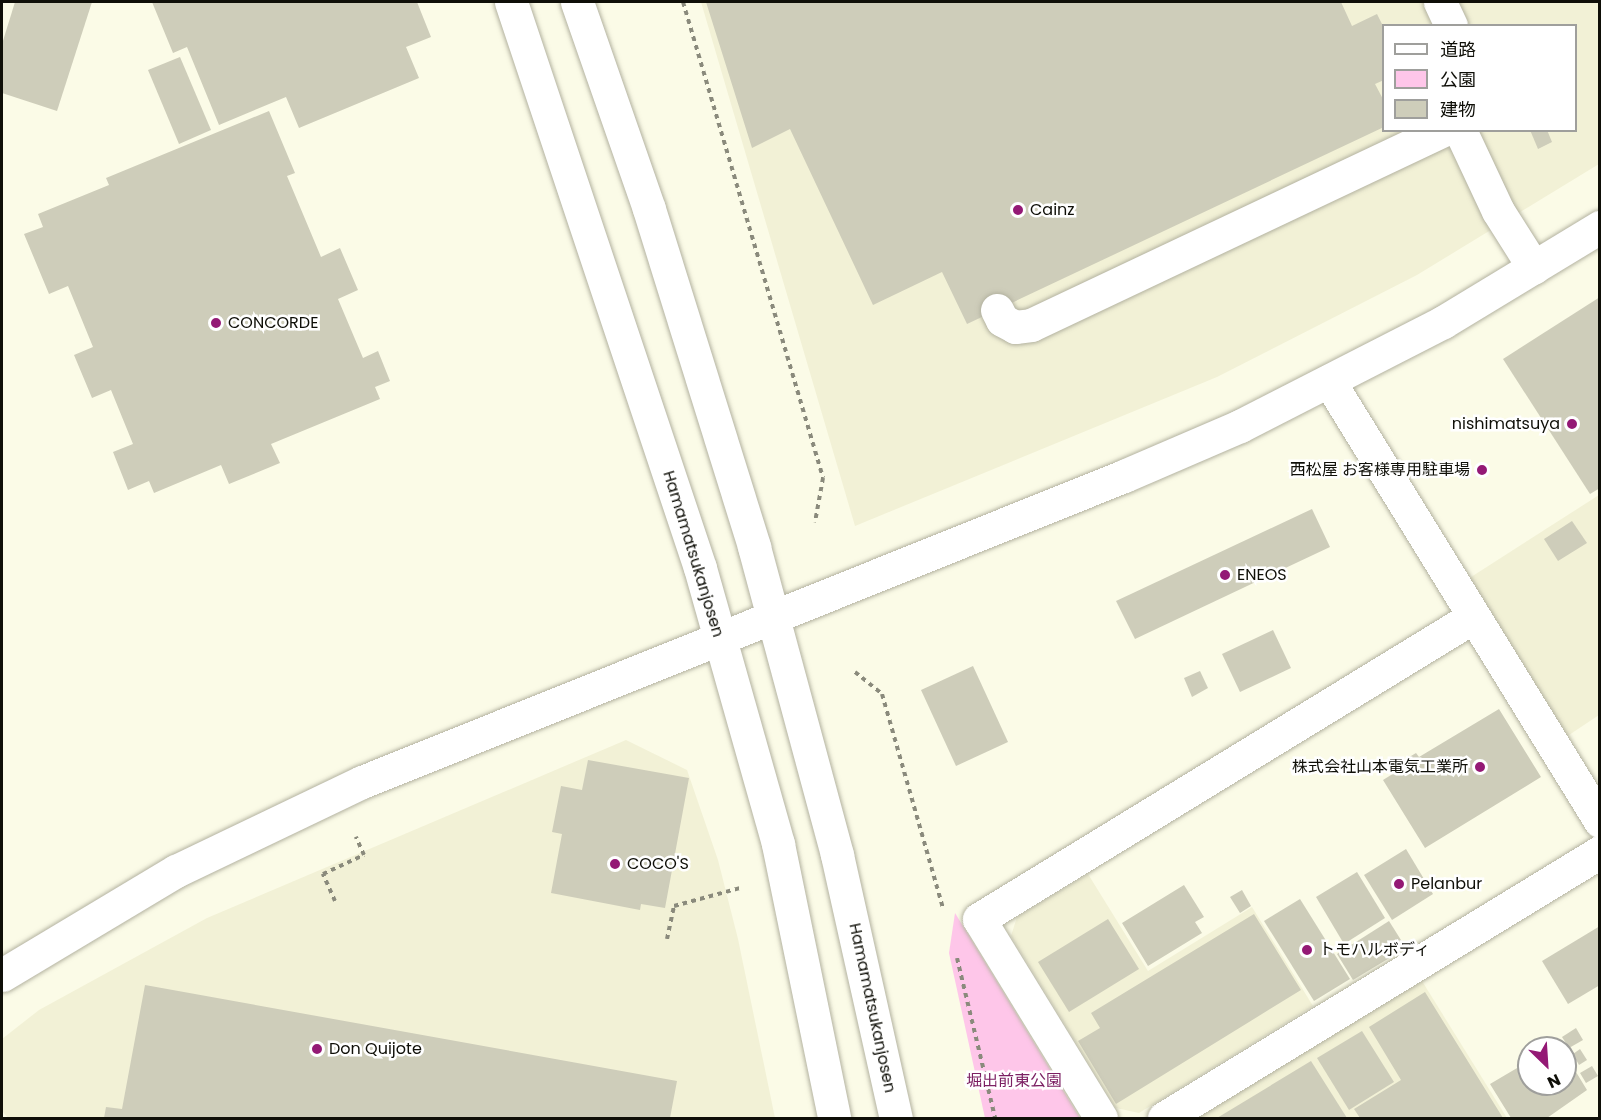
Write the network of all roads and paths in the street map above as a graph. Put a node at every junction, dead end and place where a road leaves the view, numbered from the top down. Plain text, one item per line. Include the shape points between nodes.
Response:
1 (511, 2) edge
2 (577, 2) edge
3 (683, 2) edge
4 (1440, 2) edge
5 (1450, 24) edge
6 (1439, 132) edge
7 (1461, 132) edge
8 (1599, 227) edge
9 (1534, 268) junction
10 (997, 309) dead end
11 (1329, 381) junction
12 (815, 522) dead end
13 (773, 617) junction
14 (1473, 617) junction
15 (720, 639) junction
16 (855, 672) dead end
17 (1599, 821) edge
18 (356, 837) dead end
19 (1599, 852) edge
20 (740, 888) dead end
21 (335, 901) dead end
22 (946, 918) dead end
23 (668, 939) dead end
24 (955, 950) dead end
25 (2, 975) edge
26 (834, 1119) edge
27 (896, 1119) edge
28 (995, 1119) edge
29 (1101, 1119) edge
30 (1164, 1119) edge

1 - 15 street, Hamamatsukanjosen
2 - 13 street, Hamamatsukanjosen via 649,209
3 - 12 path via 823,478
4 - 5 street
6 - 10 street via 1031,325 1015,327 1002,320
7 - 9 street via 1498,211
8 - 9 street
9 - 11 street via 1443,322
11 - 13 street via 1240,426 1124,476
11 - 14 street
13 - 15 street
13 - 27 street, Hamamatsukanjosen via 850,906
14 - 17 street
14 - 29 street via 980,919
15 - 25 street via 296,812 149,885
15 - 26 street, Hamamatsukanjosen via 778,844
16 - 22 path via 882,694
18 - 21 path via 364,855 323,874
19 - 30 street
20 - 23 path via 674,906
24 - 28 path

